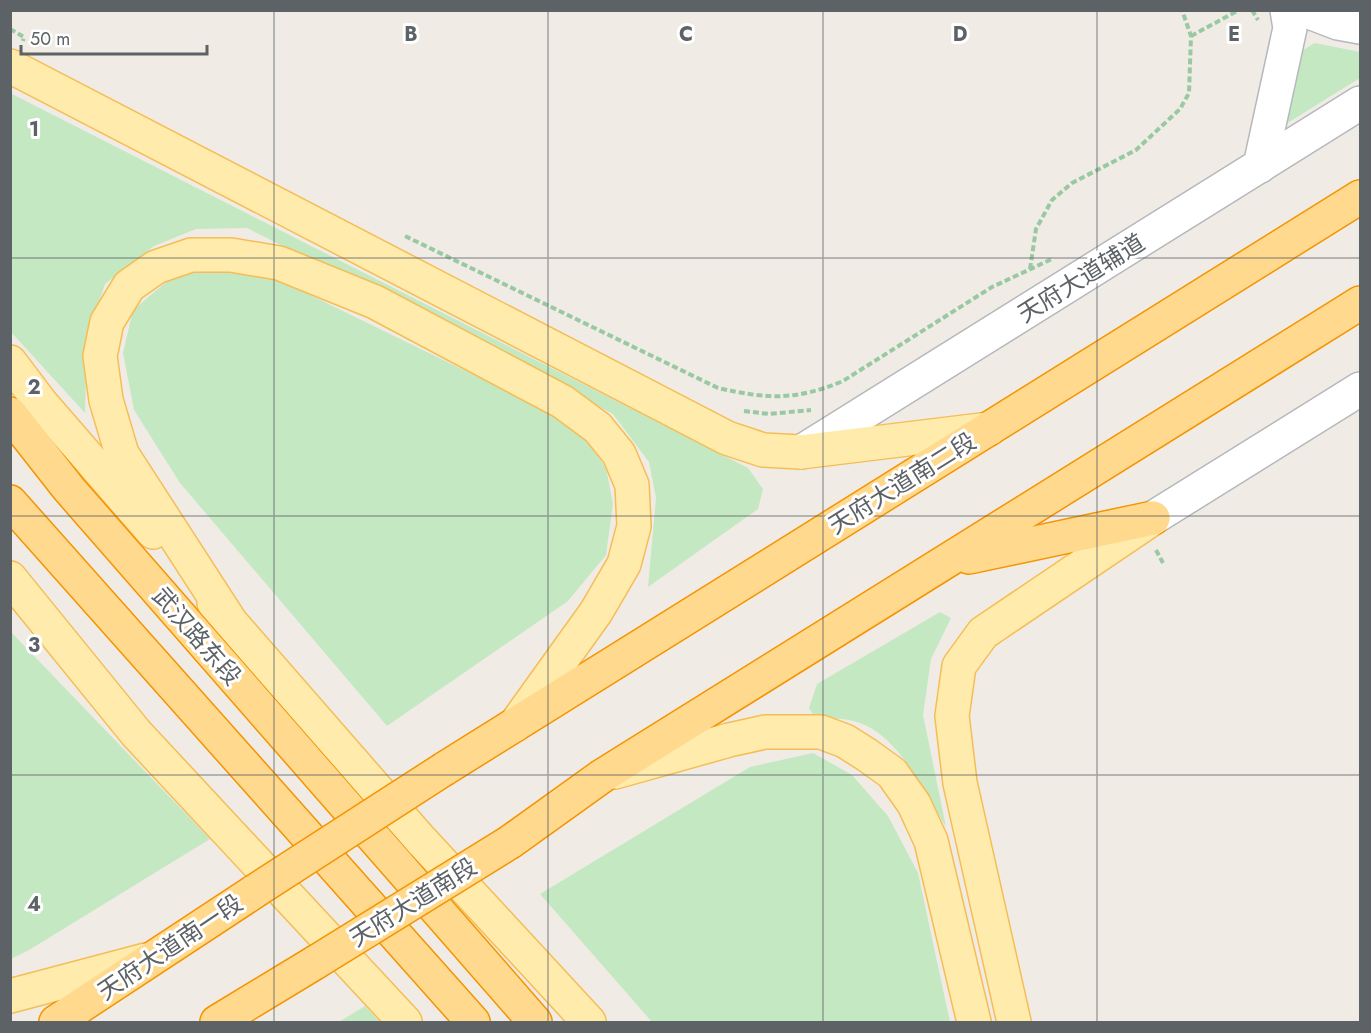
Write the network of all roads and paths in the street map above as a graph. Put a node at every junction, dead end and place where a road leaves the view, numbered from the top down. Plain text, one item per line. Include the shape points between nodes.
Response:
1 (1182, 10) edge
2 (1239, 10) edge
3 (1287, 10) edge
4 (1304, 10) edge
5 (1360, 27) edge
6 (1191, 36) junction
7 (10, 66) edge
8 (1360, 103) edge
9 (1260, 166) junction
10 (1360, 197) edge
11 (1060, 255) dead end
12 (1030, 269) junction
13 (1360, 303) edge
14 (10, 362) edge
15 (692, 384) dead end
16 (1360, 389) edge
17 (816, 409) dead end
18 (738, 411) dead end
19 (10, 414) edge
20 (989, 429) junction
21 (801, 452) junction
22 (10, 502) edge
23 (1154, 533) junction
24 (947, 561) junction
25 (1163, 563) dead end
26 (10, 578) edge
27 (10, 604) edge
28 (230, 621) junction
29 (515, 725) junction
30 (136, 733) junction
31 (602, 776) junction
32 (255, 891) joint
33 (153, 958) junction
34 (10, 996) edge
35 (226, 1019) edge
36 (56, 1023) edge
37 (405, 1023) edge
38 (473, 1023) edge
39 (535, 1023) edge
40 (589, 1023) edge
41 (974, 1023) edge
42 (1014, 1023) edge

1 - 6 path
2 - 6 path
3 - 9 street via 1290,28
4 - 5 street
6 - 12 path via 1189,93 1180,109 1136,150 1072,183 1052,200 1036,229
7 - 21 main road via 727,438 763,450
8 - 9 street, 天府大道辅道
9 - 21 street, 天府大道辅道
10 - 20 highway, 天府大道南二段
11 - 12 path
12 - 15 path via 992,287 843,381 820,391 771,397 718,388 696,376
13 - 24 highway
14 - 28 main road
16 - 23 street
17 - 18 path via 769,414
19 - 39 highway, 武汉路东段 via 69,489
20 - 21 main road
20 - 29 highway, 天府大道南二段
22 - 38 highway
23 - 24 highway
23 - 25 path
23 - 42 main road via 983,633 959,666 952,716 960,783
24 - 31 highway
26 - 30 main road
27 - 30 main road
28 - 29 main road via 122,454 106,400 100,356 107,322 129,286 156,267 191,255 231,255 279,263 375,302 563,402 598,428 619,454 632,485 634,526 624,564 596,612
28 - 40 main road via 420,839
29 - 32 highway, 天府大道南二段, bridge
30 - 37 main road
31 - 35 highway, 天府大道南段, bridge via 510,842
31 - 41 main road via 765,732 821,732 867,755 892,773 914,804 931,842
32 - 33 highway, 天府大道南一段
33 - 34 main road
33 - 36 highway, 天府大道南一段

